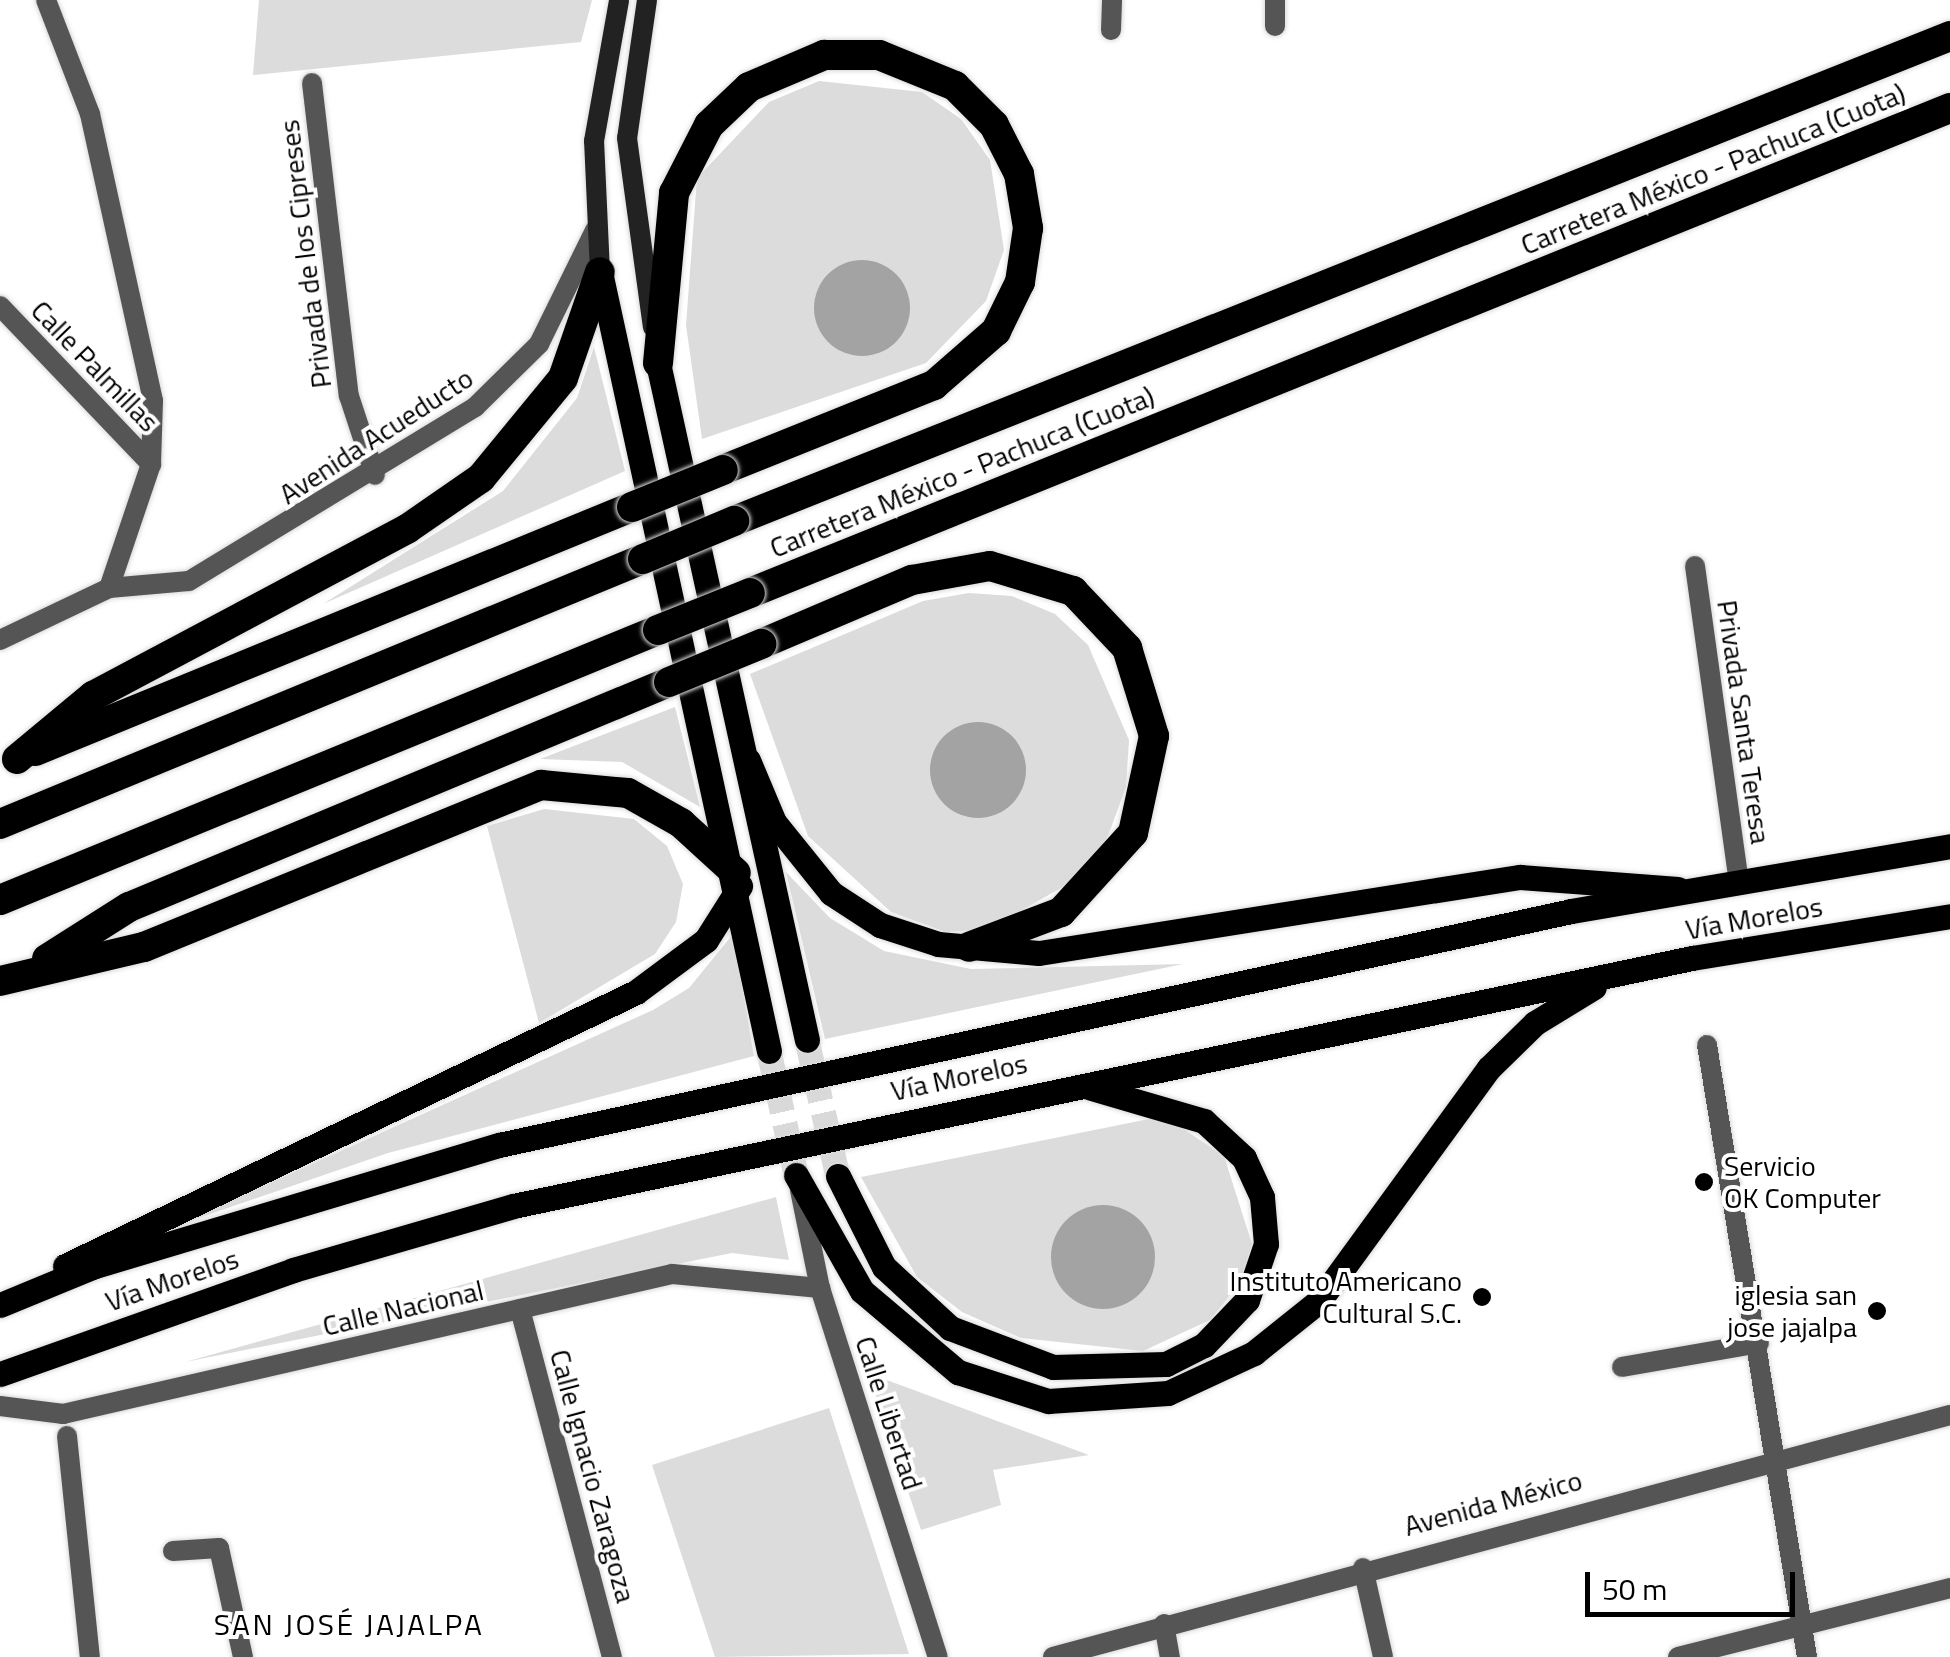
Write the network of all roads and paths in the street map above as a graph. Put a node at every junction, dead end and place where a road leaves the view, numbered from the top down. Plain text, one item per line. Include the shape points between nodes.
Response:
1 (46, 0) edge
2 (619, 0) edge
3 (648, 0) edge
4 (1112, 0) edge
5 (1276, 0) edge
6 (1275, 26) dead end
7 (1111, 30) dead end
8 (1950, 36) edge
9 (312, 83) dead end
10 (1950, 108) edge
11 (595, 230) junction
12 (600, 272) junction
13 (0, 306) edge
14 (658, 363) junction
15 (151, 464) junction
16 (375, 476) junction
17 (1695, 566) dead end
18 (109, 588) junction
19 (0, 640) edge
20 (748, 760) junction
21 (8, 762) edge
22 (0, 824) edge
23 (1950, 846) edge
24 (738, 879) junction
25 (1739, 885) junction
26 (1692, 893) junction
27 (0, 900) edge
28 (1950, 916) edge
29 (969, 947) junction
30 (30, 970) junction
31 (1621, 973) junction
32 (0, 980) edge
33 (807, 1040) tunnel mouth
34 (1706, 1045) dead end
35 (770, 1052) tunnel mouth
36 (1056, 1088) junction
37 (838, 1176) tunnel mouth
38 (797, 1179) joint
39 (820, 1288) junction
40 (30, 1292) junction
41 (0, 1305) edge
42 (520, 1309) junction
43 (1759, 1343) junction
44 (1622, 1367) dead end
45 (0, 1374) edge
46 (0, 1406) edge
47 (1950, 1414) edge
48 (67, 1436) dead end
49 (1776, 1456) junction
50 (173, 1552) dead end
51 (1363, 1568) junction
52 (1950, 1588) edge
53 (1164, 1624) junction
54 (1802, 1625) junction
55 (90, 1657) edge
56 (243, 1657) edge
57 (612, 1657) edge
58 (938, 1657) edge
59 (1053, 1657) edge
60 (1170, 1657) edge
61 (1383, 1657) edge
62 (1678, 1657) edge
63 (1807, 1657) edge

1 - 15 street via 90,114 134,297 153,400
2 - 11 main road via 596,126
3 - 14 main road via 627,138
4 - 7 street
5 - 6 street
8 - 22 highway, Carretera México - Pachuca (Cuota), bridge via 734,521
9 - 16 street, Privada de los Cipreses via 349,396
10 - 27 highway, Carretera México - Pachuca (Cuota), bridge
11 - 12 main road
11 - 16 street, Avenida Acueducto via 560,311 521,366
12 - 21 highway via 556,390 481,478 408,529 93,696
12 - 24 main road
13 - 15 street, Calle Palmillas
14 - 20 main road
14 - 21 highway, bridge via 674,193 709,125 748,86 824,55 879,55 954,86 994,125 1019,174 1028,228 1020,282 996,332 934,385
15 - 18 street
16 - 18 street, Avenida Acueducto via 189,581
17 - 25 street, Privada Santa Teresa
18 - 19 street, Avenida Acueducto
20 - 29 main road via 774,822 831,893 909,936
20 - 33 main road
23 - 25 main road, Vía Morelos
24 - 30 highway via 682,822 628,793 541,785 144,947
24 - 35 main road
24 - 40 main road via 706,940 636,992 133,1226
25 - 26 main road, Vía Morelos
26 - 29 main road via 1590,876 1520,877 1039,953
26 - 40 main road, Vía Morelos via 1571,911 499,1144
28 - 31 main road, Vía Morelos
29 - 30 highway, bridge via 1061,912 1102,878 1133,833 1154,736 1127,648 1073,591 990,566 924,576 129,906
30 - 32 highway
31 - 36 main road, Vía Morelos
31 - 38 main road via 1510,1044 1318,1301 1254,1354 1168,1393 1048,1401 958,1372 862,1291
34 - 43 street
36 - 37 main road via 1112,1089 1184,1110 1219,1132 1253,1174 1266,1220 1256,1282 1228,1324 1186,1356 1084,1370 974,1342 884,1266
36 - 45 main road, Vía Morelos via 513,1206 293,1270
38 - 39 street, Calle Libertad
39 - 42 street, Calle Nacional via 672,1274
39 - 58 street, Calle Libertad
40 - 41 main road, Vía Morelos
42 - 46 street, Calle Nacional via 62,1414
42 - 57 street, Calle Ignacio Zaragoza
43 - 44 street
43 - 49 street
47 - 49 street, Avenida México
48 - 55 street
49 - 51 street, Avenida México
49 - 54 street
50 - 56 street via 218,1548
51 - 53 street, Avenida México
51 - 61 street
52 - 54 street
53 - 59 street, Avenida México
53 - 60 street
54 - 62 street
54 - 63 street

